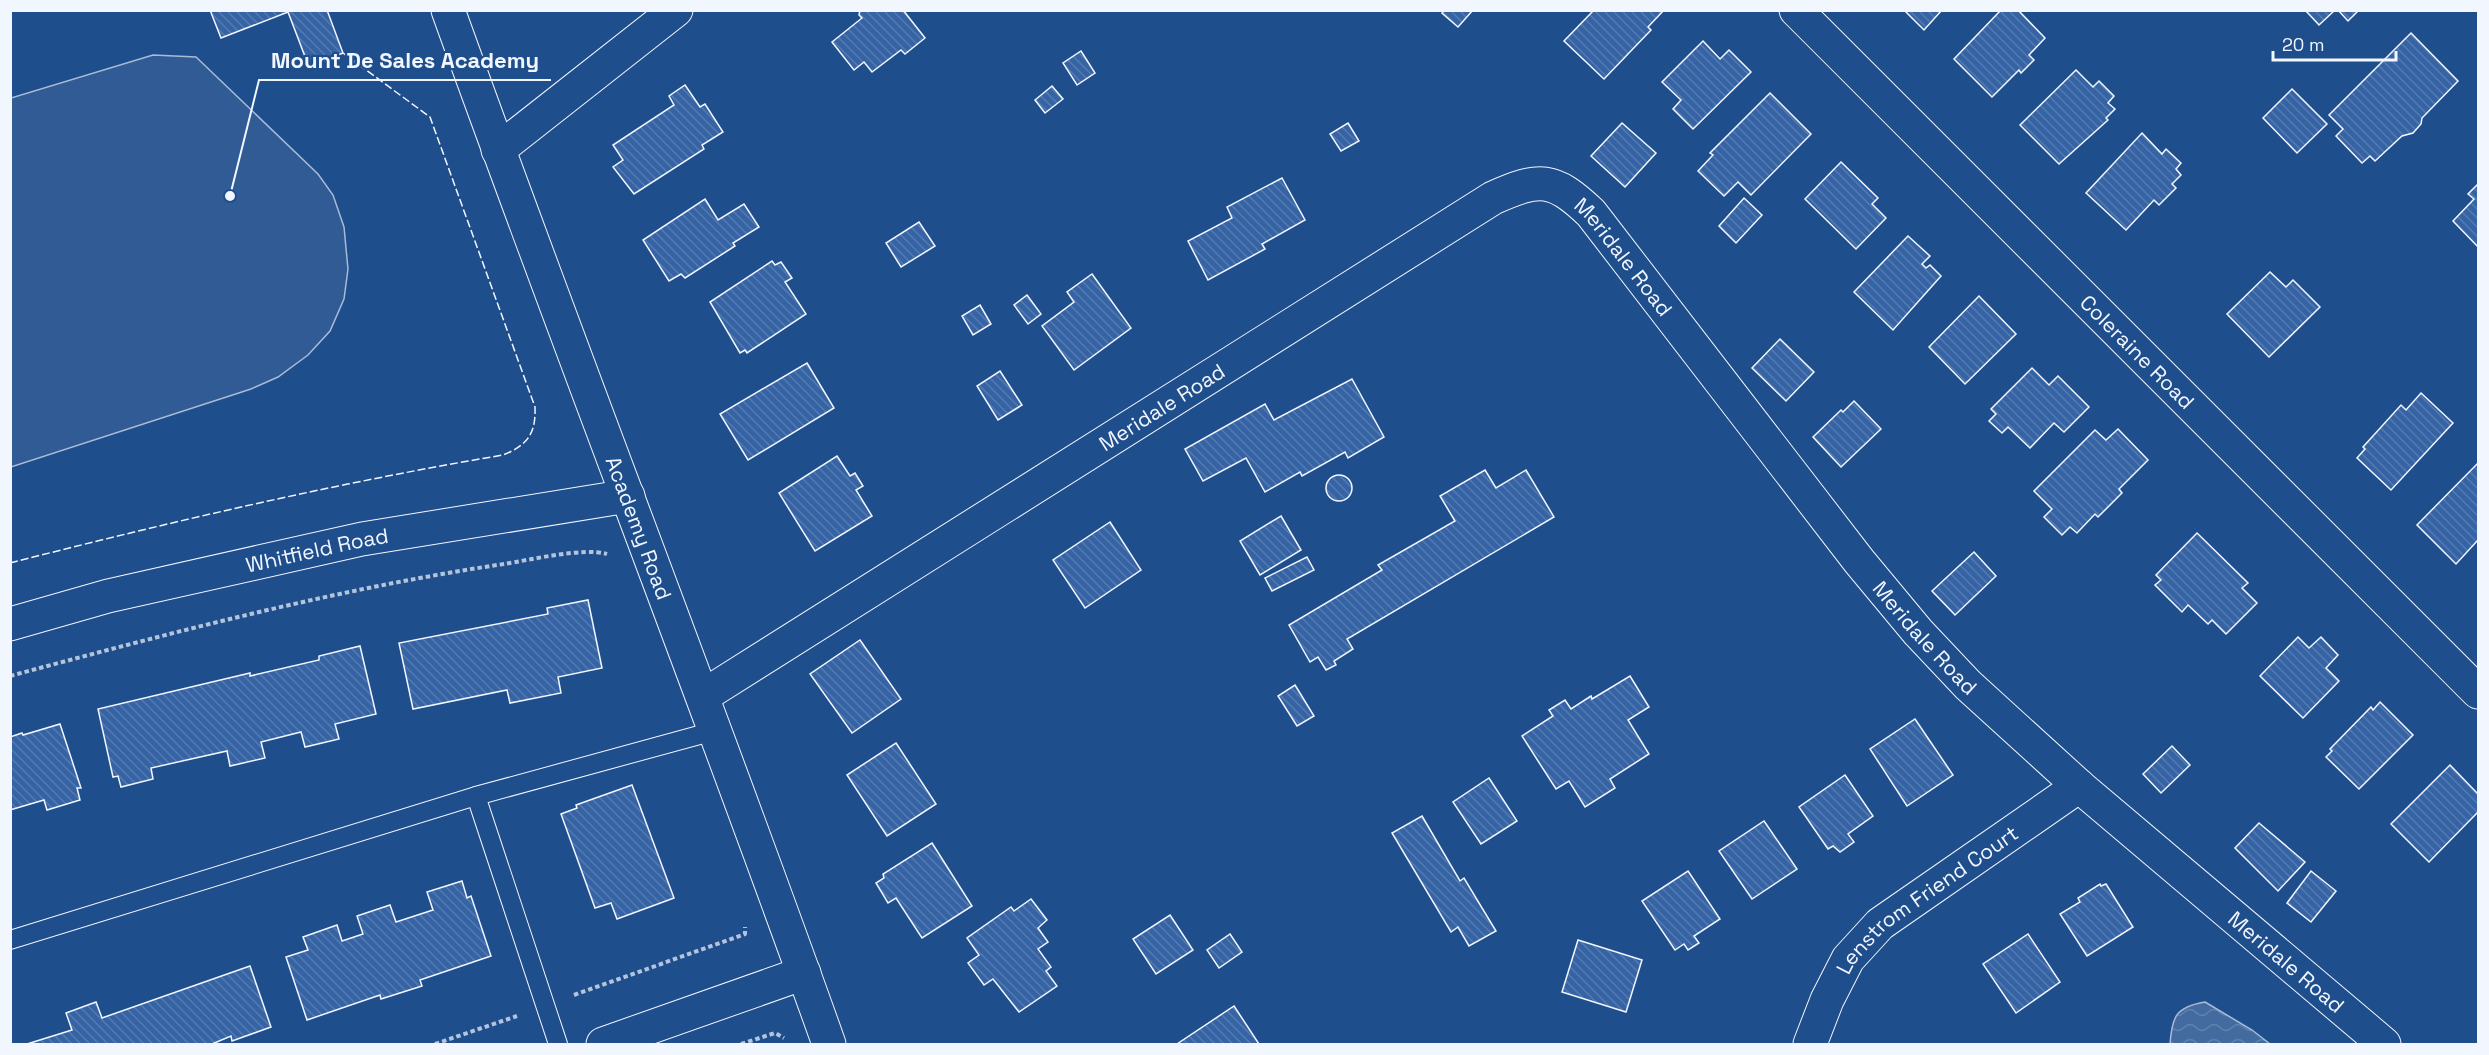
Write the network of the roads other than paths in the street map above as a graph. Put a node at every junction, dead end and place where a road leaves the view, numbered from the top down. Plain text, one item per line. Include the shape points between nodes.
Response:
1 (448, 10) edge
2 (676, 10) edge
3 (1796, 10) edge
4 (498, 150) junction
5 (628, 496) junction
6 (10, 624) edge
7 (2478, 692) edge
8 (703, 696) junction
9 (714, 731) junction
10 (2079, 786) junction
11 (476, 796) junction
12 (10, 940) edge
13 (804, 973) junction
14 (558, 1044) edge
15 (603, 1044) edge
16 (829, 1044) edge
17 (1810, 1044) edge
18 (2384, 1044) edge

1 - 4 street, Academy Road
2 - 4 street
3 - 7 street, Coleraine Road
4 - 5 street, Academy Road
5 - 6 street, Whitfield Road via 362,539 108,596
5 - 8 street, Academy Road
8 - 9 street, Academy Road
8 - 10 street, Meridale Road via 1493,198 1520,186 1547,183 1569,192 1591,213 1918,632 1968,685
9 - 11 lane
9 - 13 street, Academy Road
10 - 17 street, Lenstrom Friend Court via 1880,924 1848,959
10 - 18 street, Meridale Road
11 - 12 lane
11 - 14 lane
13 - 15 street
13 - 16 street, Academy Road

